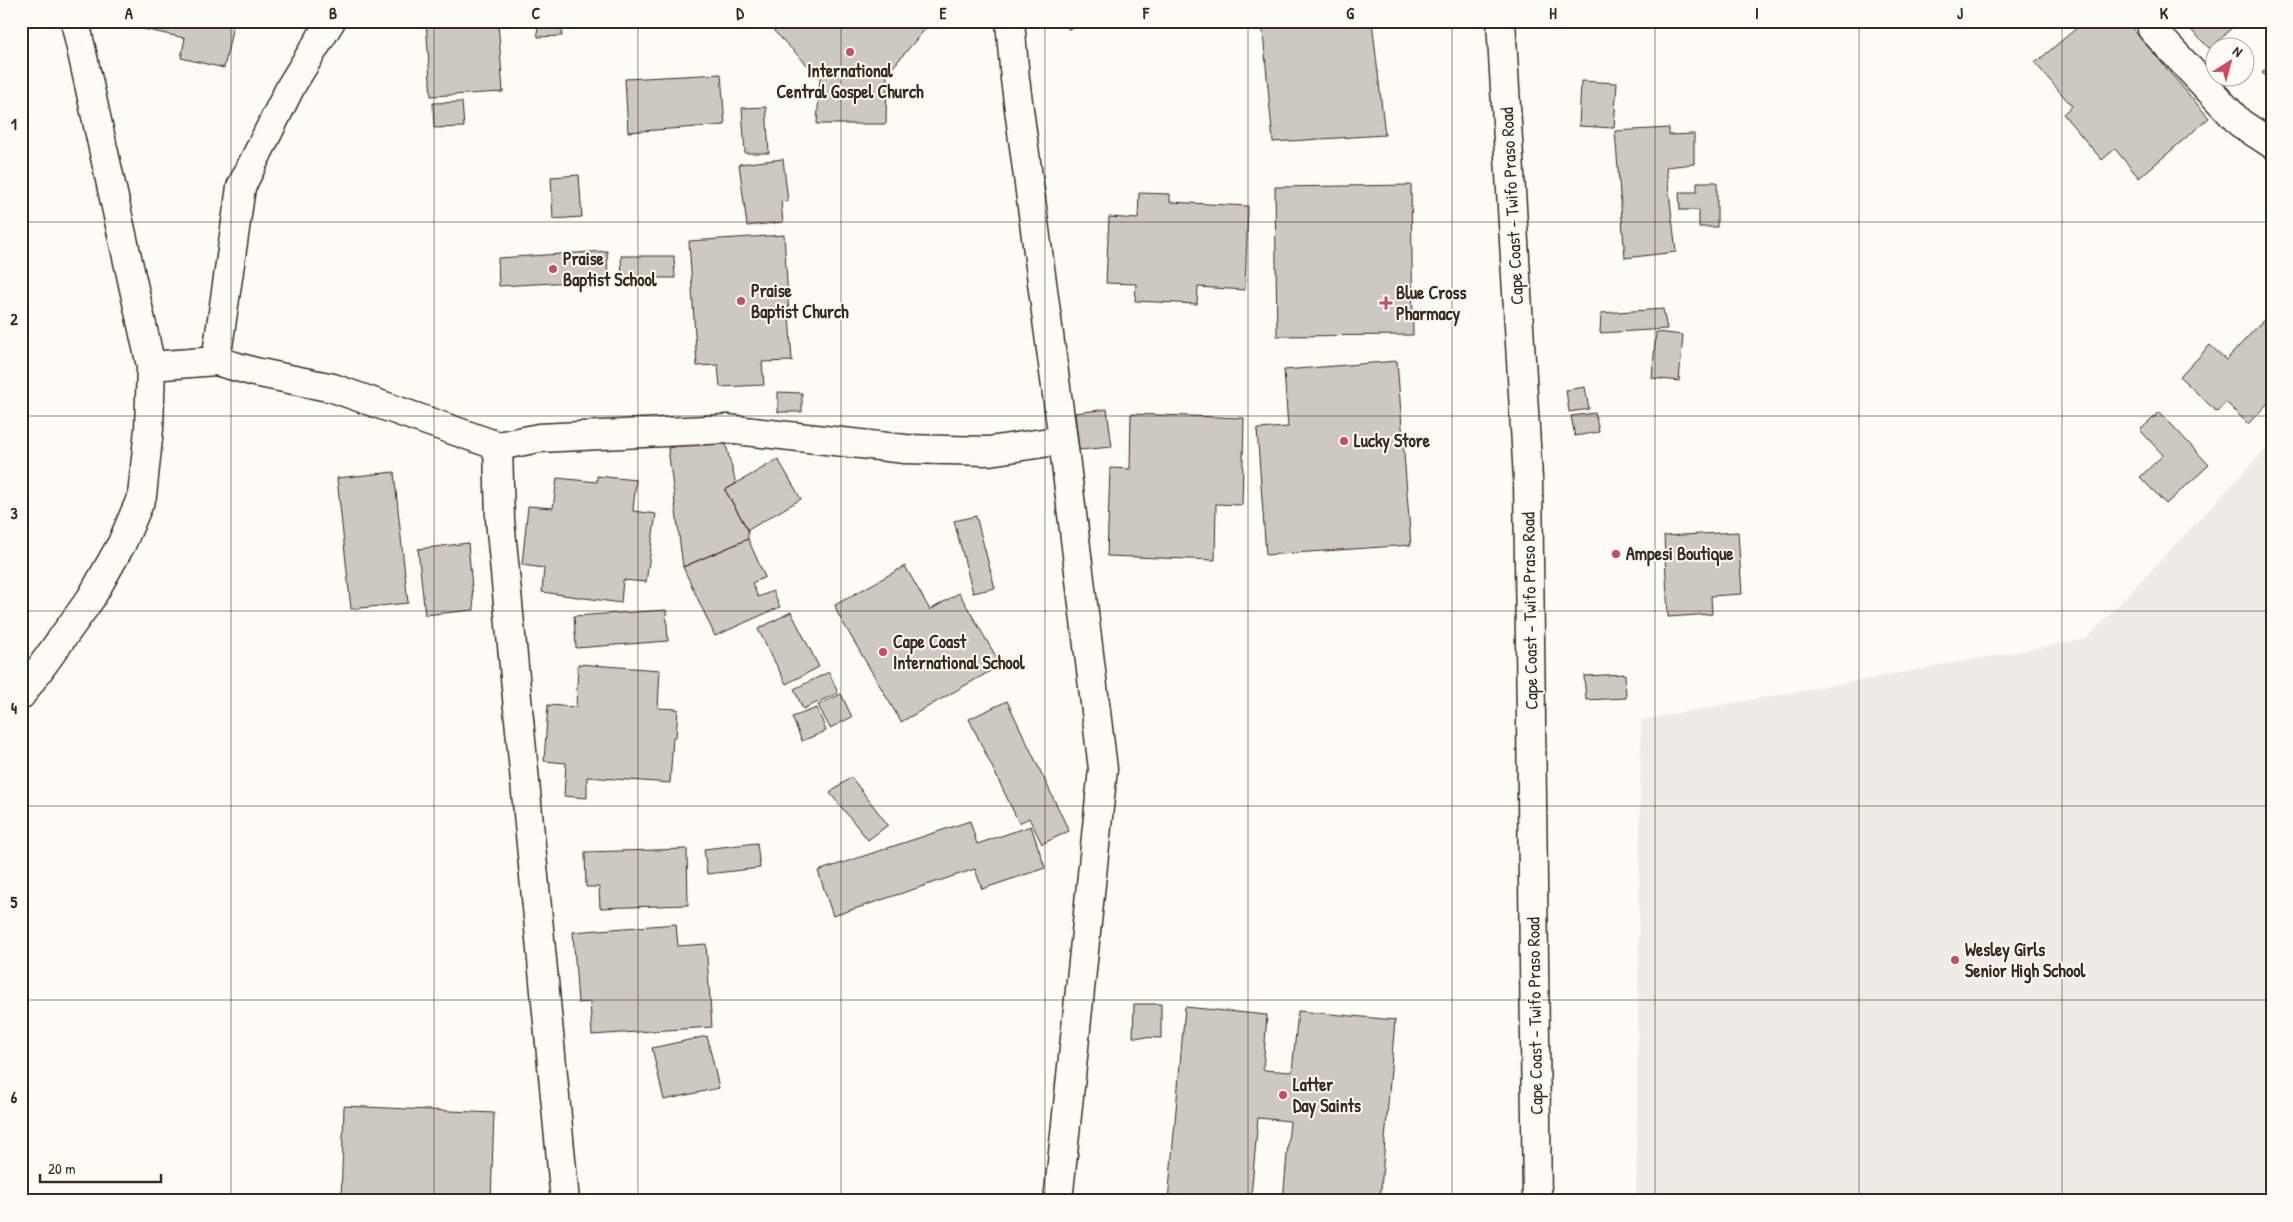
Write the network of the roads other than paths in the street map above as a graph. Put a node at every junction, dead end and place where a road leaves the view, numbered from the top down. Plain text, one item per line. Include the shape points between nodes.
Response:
1 (75, 21) edge
2 (331, 21) edge
3 (1010, 21) edge
4 (1501, 21) edge
5 (2152, 29) dead end
6 (2272, 144) edge
7 (216, 362) junction
8 (151, 366) junction
9 (1063, 440) junction
10 (498, 446) junction
11 (21, 695) edge
12 (565, 1201) edge
13 (1058, 1201) edge
14 (1537, 1201) edge

1 - 8 street
2 - 7 street via 291,86 241,186
3 - 9 street
4 - 14 street, Cape Coast - Twifo Praso Road via 1528,479
5 - 6 street via 2240,123
7 - 8 street
7 - 10 street via 334,388
8 - 11 street via 142,496 122,544 92,598
9 - 10 street via 988,451 905,449 727,429 539,438
9 - 13 street via 1103,769
10 - 12 street via 500,520

